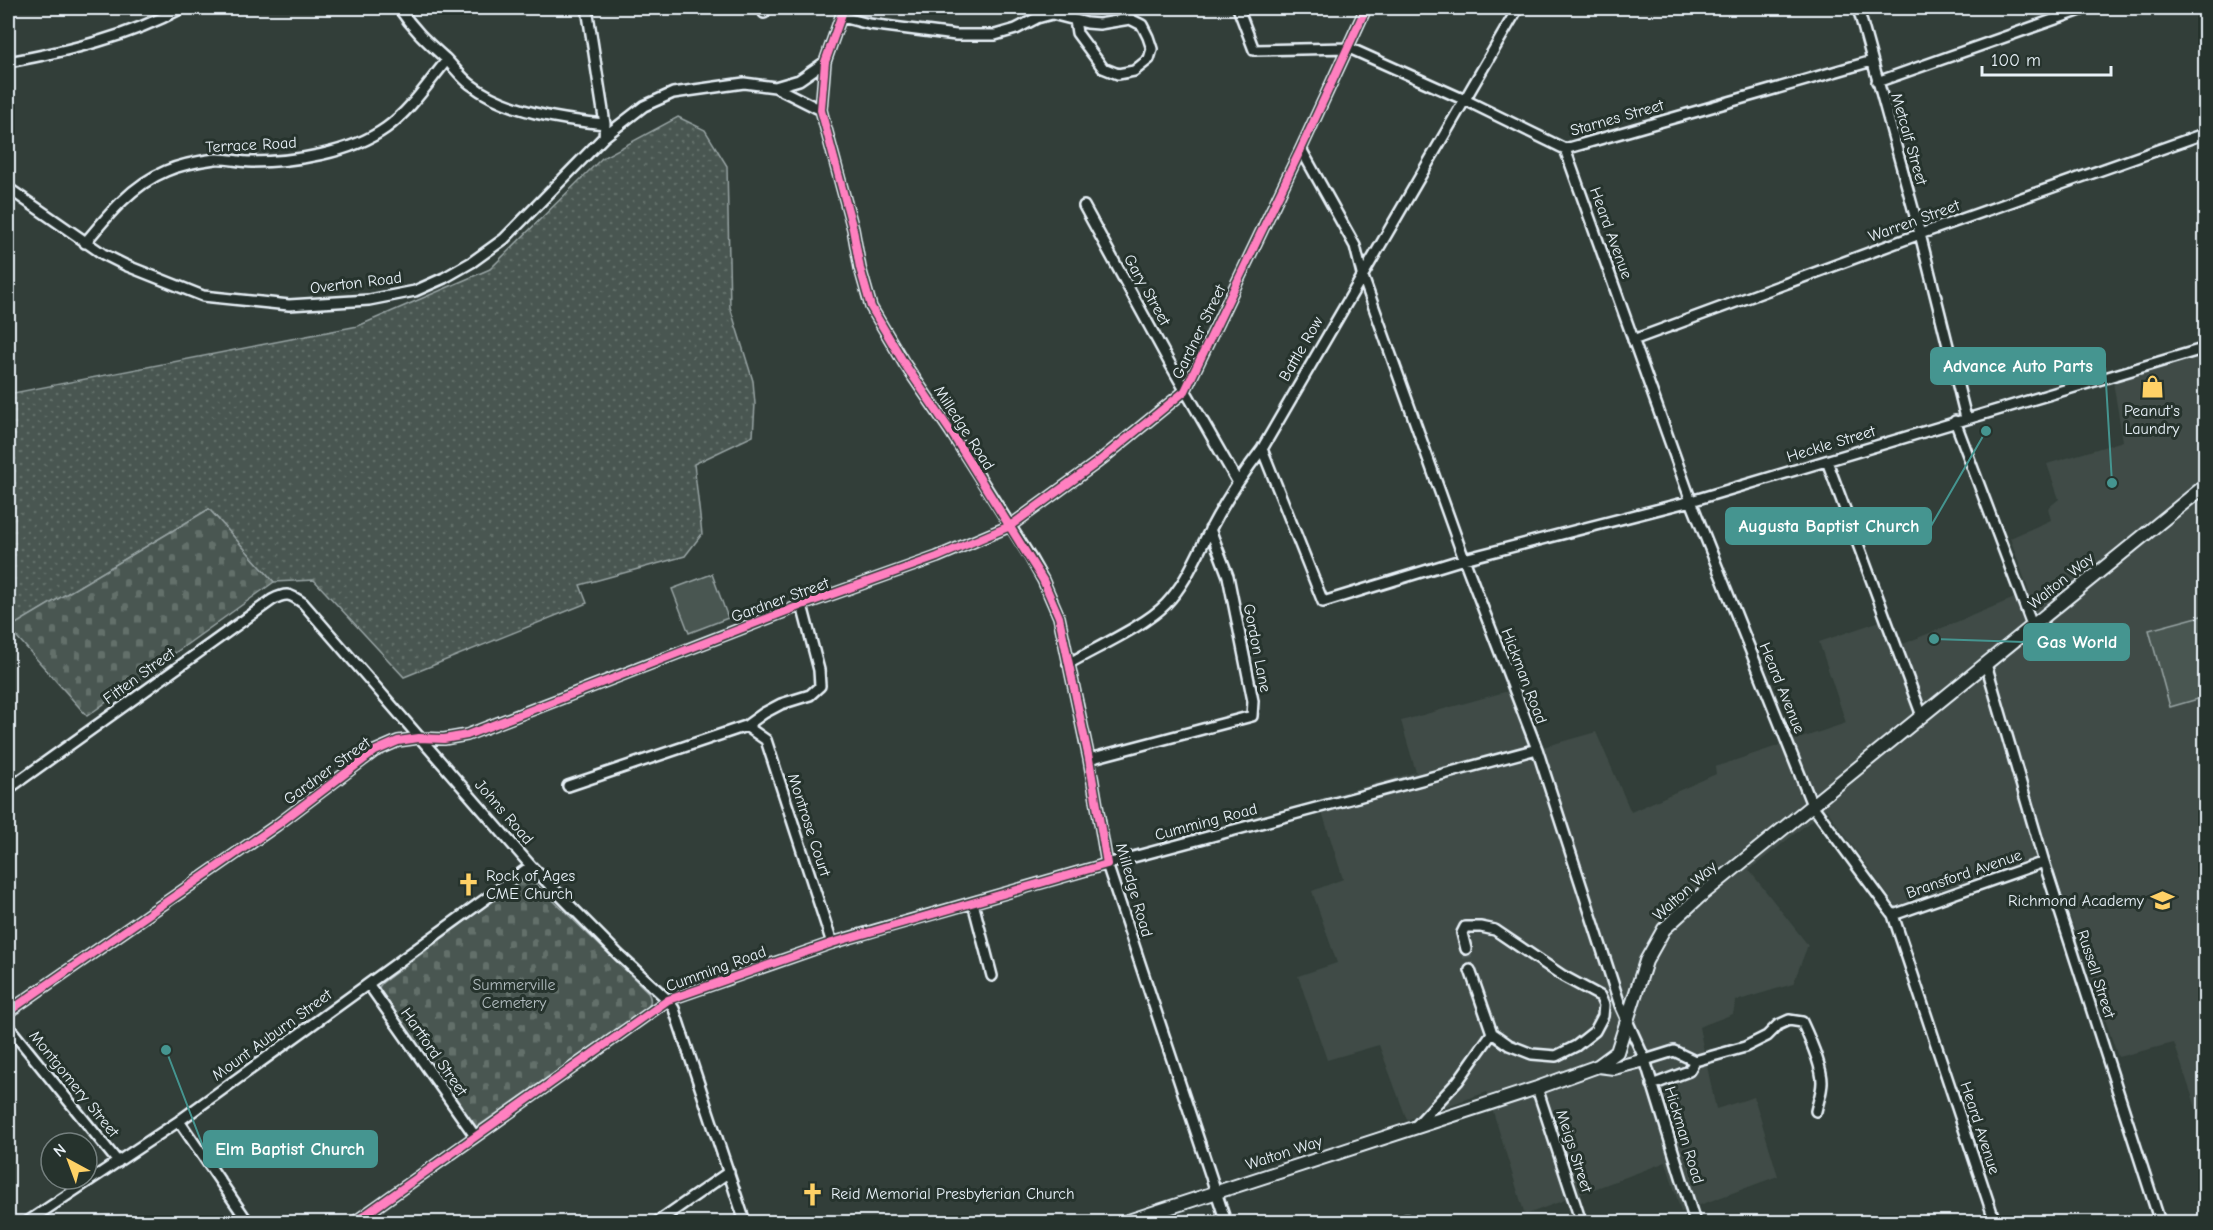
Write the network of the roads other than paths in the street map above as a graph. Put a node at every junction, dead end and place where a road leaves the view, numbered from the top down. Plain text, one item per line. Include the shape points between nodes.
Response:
1 (182, 8) edge
2 (399, 8) edge
3 (587, 8) edge
4 (1238, 8) edge
5 (1366, 8) edge
6 (1518, 8) edge
7 (1858, 8) edge
8 (2087, 8) edge
9 (843, 12) edge
10 (1075, 20) junction
11 (1349, 48) junction
12 (447, 60) junction
13 (1872, 61) junction
14 (8, 62) edge
15 (825, 62) junction
16 (1877, 81) junction
17 (775, 87) junction
18 (1465, 100) junction
19 (821, 110) junction
20 (605, 124) junction
21 (2205, 133) edge
22 (604, 137) junction
23 (1301, 149) junction
24 (1565, 149) junction
25 (8, 188) edge
26 (1084, 206) dead end
27 (1920, 234) junction
28 (85, 243) junction
29 (1362, 274) junction
30 (1633, 340) junction
31 (2205, 348) edge
32 (1185, 391) junction
33 (1966, 418) junction
34 (1955, 421) junction
35 (1262, 449) junction
36 (1827, 461) junction
37 (1238, 481) junction
38 (2205, 485) edge
39 (1691, 501) junction
40 (1010, 526) junction
41 (1210, 529) junction
42 (1464, 559) junction
43 (291, 594) joint
44 (802, 605) junction
45 (2032, 625) junction
46 (1068, 664) junction
47 (1986, 664) junction
48 (1922, 716) junction
49 (746, 726) junction
50 (419, 738) junction
51 (1537, 749) junction
52 (1089, 759) junction
53 (568, 786) dead end
54 (8, 789) edge
55 (1812, 805) junction
56 (2044, 862) junction
57 (1107, 864) junction
58 (531, 866) junction
59 (973, 903) junction
60 (1893, 915) junction
61 (832, 943) junction
62 (1466, 949) tunnel mouth
63 (1470, 970) tunnel mouth
64 (992, 976) dead end
65 (369, 985) junction
66 (668, 1000) junction
67 (1604, 1005) junction
68 (1620, 1005) junction
69 (8, 1012) edge
70 (1627, 1021) junction
71 (8, 1026) edge
72 (1492, 1033) junction
73 (1645, 1060) junction
74 (1695, 1061) junction
75 (1598, 1066) junction
76 (1652, 1085) junction
77 (1537, 1088) junction
78 (1816, 1111) dead end
79 (179, 1121) junction
80 (1415, 1128) junction
81 (475, 1136) junction
82 (118, 1162) junction
83 (729, 1172) junction
84 (1216, 1192) junction
85 (27, 1222) edge
86 (248, 1222) edge
87 (355, 1222) edge
88 (657, 1222) edge
89 (745, 1222) edge
90 (1125, 1222) edge
91 (1226, 1222) edge
92 (1581, 1222) edge
93 (1695, 1222) edge
94 (1995, 1222) edge
95 (2160, 1222) edge

1 - 14 street via 115,36
2 - 12 street via 411,27
3 - 20 street
4 - 11 street via 1254,50
5 - 11 street, Gardner Street
6 - 18 street, Battle Row
7 - 13 street, Metcalf Street
8 - 16 street
9 - 10 street via 868,24 956,35 995,35 1052,14
9 - 15 street, Milledge Road
10 - 10 street via 1099,24 1130,20 1142,25 1152,49 1149,60 1126,73 1103,68 1077,33
11 - 18 street, Starnes Street
11 - 23 street, Gardner Street
12 - 20 street via 471,84 505,103 570,120
12 - 28 street, Terrace Road via 407,110 386,129 324,153 288,160 215,159 166,171 141,184
13 - 16 street, Metcalf Street
13 - 24 street, Starnes Street
15 - 17 street, Overton Road via 799,80
15 - 19 street, Milledge Road
16 - 27 street, Metcalf Street
17 - 19 street, Overton Road
17 - 22 street, Overton Road via 744,83 674,93 644,106
18 - 24 street, Starnes Street
18 - 29 street, Battle Row
19 - 40 street, Milledge Road via 871,307
20 - 22 street
21 - 27 street, Warren Street
22 - 28 street, Overton Road via 504,239 415,291 369,300 289,305 212,297 125,265
23 - 29 street, Hickman Road via 1355,246
23 - 32 street, Gardner Street
24 - 30 street, Heard Avenue
25 - 28 street, Overton Road
26 - 32 street, Gary Street
27 - 30 street, Warren Street
27 - 33 street, Metcalf Street
29 - 35 street, Battle Row
29 - 42 street, Hickman Road
30 - 39 street, Heard Avenue
31 - 33 street, Heckle Street
32 - 37 street, Gary Street
32 - 40 street, Gardner Street via 1098,462
33 - 34 street, Heckle Street
34 - 36 street, Heckle Street
34 - 45 street
35 - 37 street, Battle Row
35 - 42 street via 1323,602
36 - 39 street, Heckle Street
36 - 48 street
37 - 41 street, Battle Row
38 - 45 main road, Walton Way
39 - 42 street, Heckle Street
39 - 55 street, Heard Avenue
40 - 44 street, Gardner Street via 927,561
40 - 46 street, Milledge Road via 1043,580 1059,617
41 - 46 street, Battle Row via 1186,580 1164,606
41 - 52 street, Gordon Lane via 1228,576 1253,701 1252,716
42 - 51 street, Hickman Road
43 - 50 street, Johns Road
43 - 54 street, Fitten Street via 272,600
44 - 49 street via 820,686 810,695 764,713
44 - 50 street, Gardner Street via 467,735
45 - 47 main road, Walton Way
46 - 52 street, Milledge Road
47 - 48 main road, Walton Way
47 - 56 street, Russell Street
48 - 55 main road, Walton Way
49 - 53 street
49 - 61 street, Montrose Court via 766,740
50 - 58 street, Johns Road
50 - 69 street, Gardner Street via 398,741 375,751 277,825
51 - 57 street, Cumming Road
51 - 68 street, Hickman Road
52 - 57 street, Milledge Road
55 - 60 street, Heard Avenue
55 - 70 main road, Walton Way via 1664,929 1646,961
56 - 60 street, Bransford Avenue
56 - 95 street, Russell Street
57 - 59 street, Cumming Road
57 - 84 street, Milledge Road
58 - 65 street, Mount Auburn Street
58 - 66 street, Johns Road
59 - 61 street, Cumming Road
59 - 64 street
60 - 94 street, Heard Avenue
61 - 66 street, Cumming Road
62 - 67 street via 1462,933 1465,927 1495,930 1600,996
63 - 72 street
65 - 79 street, Mount Auburn Street
65 - 81 street, Hartford Street
66 - 81 street, Cumming Road
66 - 83 street, Johns Road
67 - 68 street
67 - 72 street via 1594,1032 1556,1056 1532,1054
68 - 70 street, Hickman Road
70 - 73 street, Hickman Road
70 - 75 main road, Walton Way via 1617,1052
71 - 82 street, Montgomery Street
72 - 80 street via 1458,1081
73 - 74 street via 1674,1051
73 - 75 main road via 1614,1068
73 - 76 street, Hickman Road
74 - 76 street via 1689,1071
74 - 78 street via 1745,1047 1789,1020 1802,1022 1822,1082
75 - 77 main road, Walton Way
76 - 93 street, Hickman Road
77 - 80 main road, Walton Way
77 - 92 street, Meigs Street
79 - 82 street, Mount Auburn Street
79 - 86 street
80 - 84 main road, Walton Way
81 - 87 street, Cumming Road
82 - 85 street, Mount Auburn Street
83 - 88 street
83 - 89 street, Johns Road
84 - 90 main road, Walton Way
84 - 91 street, Milledge Road

